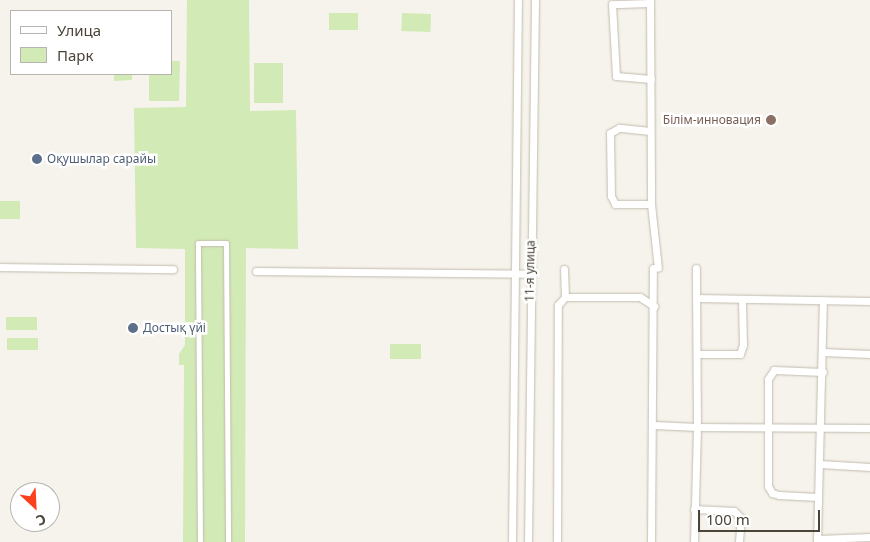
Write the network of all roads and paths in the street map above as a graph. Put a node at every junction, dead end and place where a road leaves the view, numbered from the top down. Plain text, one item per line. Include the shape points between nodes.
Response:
1 (518, 0) edge
2 (535, 0) edge
3 (650, 2) edge
4 (651, 79) junction
5 (650, 131) junction
6 (651, 204) junction
7 (0, 267) edge
8 (696, 268) dead end
9 (173, 269) dead end
10 (564, 269) dead end
11 (256, 271) dead end
12 (515, 273) junction
13 (530, 274) junction
14 (565, 298) junction
15 (696, 298) junction
16 (742, 300) junction
17 (823, 300) junction
18 (870, 301) edge
19 (654, 306) junction
20 (824, 352) junction
21 (697, 354) junction
22 (870, 354) edge
23 (822, 372) junction
24 (654, 425) junction
25 (697, 427) junction
26 (870, 428) edge
27 (821, 429) junction
28 (769, 430) junction
29 (820, 464) junction
30 (870, 467) edge
31 (817, 497) junction
32 (694, 510) junction
33 (870, 537) edge
34 (817, 540) edge
35 (200, 542) edge
36 (228, 542) edge
37 (512, 542) edge
38 (528, 542) edge
39 (557, 542) edge
40 (652, 542) edge
41 (694, 542) edge
42 (739, 542) edge

1 - 12 street, 11-я улица
2 - 13 street, 11-я улица
3 - 4 street
3 - 4 street via 612,4 616,76
4 - 5 street
5 - 6 street
5 - 6 street via 619,128 610,133 611,196 615,204
6 - 19 street
7 - 9 street
8 - 15 street
10 - 14 street
11 - 12 street
12 - 13 street
12 - 37 street, 11-я улица
13 - 38 street, 11-я улица
14 - 19 street via 640,297
14 - 39 street via 558,305
15 - 16 street
15 - 21 street
16 - 17 street
16 - 21 street via 743,345 740,354
17 - 18 street
17 - 20 street
19 - 24 street
20 - 22 street
20 - 23 street
21 - 25 street
23 - 27 street
23 - 28 street via 774,370 770,373
24 - 25 street
24 - 40 street
25 - 28 street
25 - 32 street
26 - 27 street
27 - 28 street
27 - 29 street
28 - 31 street via 768,486 772,494
29 - 30 street
29 - 31 street
31 - 34 street
32 - 41 street
32 - 42 street via 734,512 740,518
33 - 34 street
35 - 36 street via 198,243 226,243

